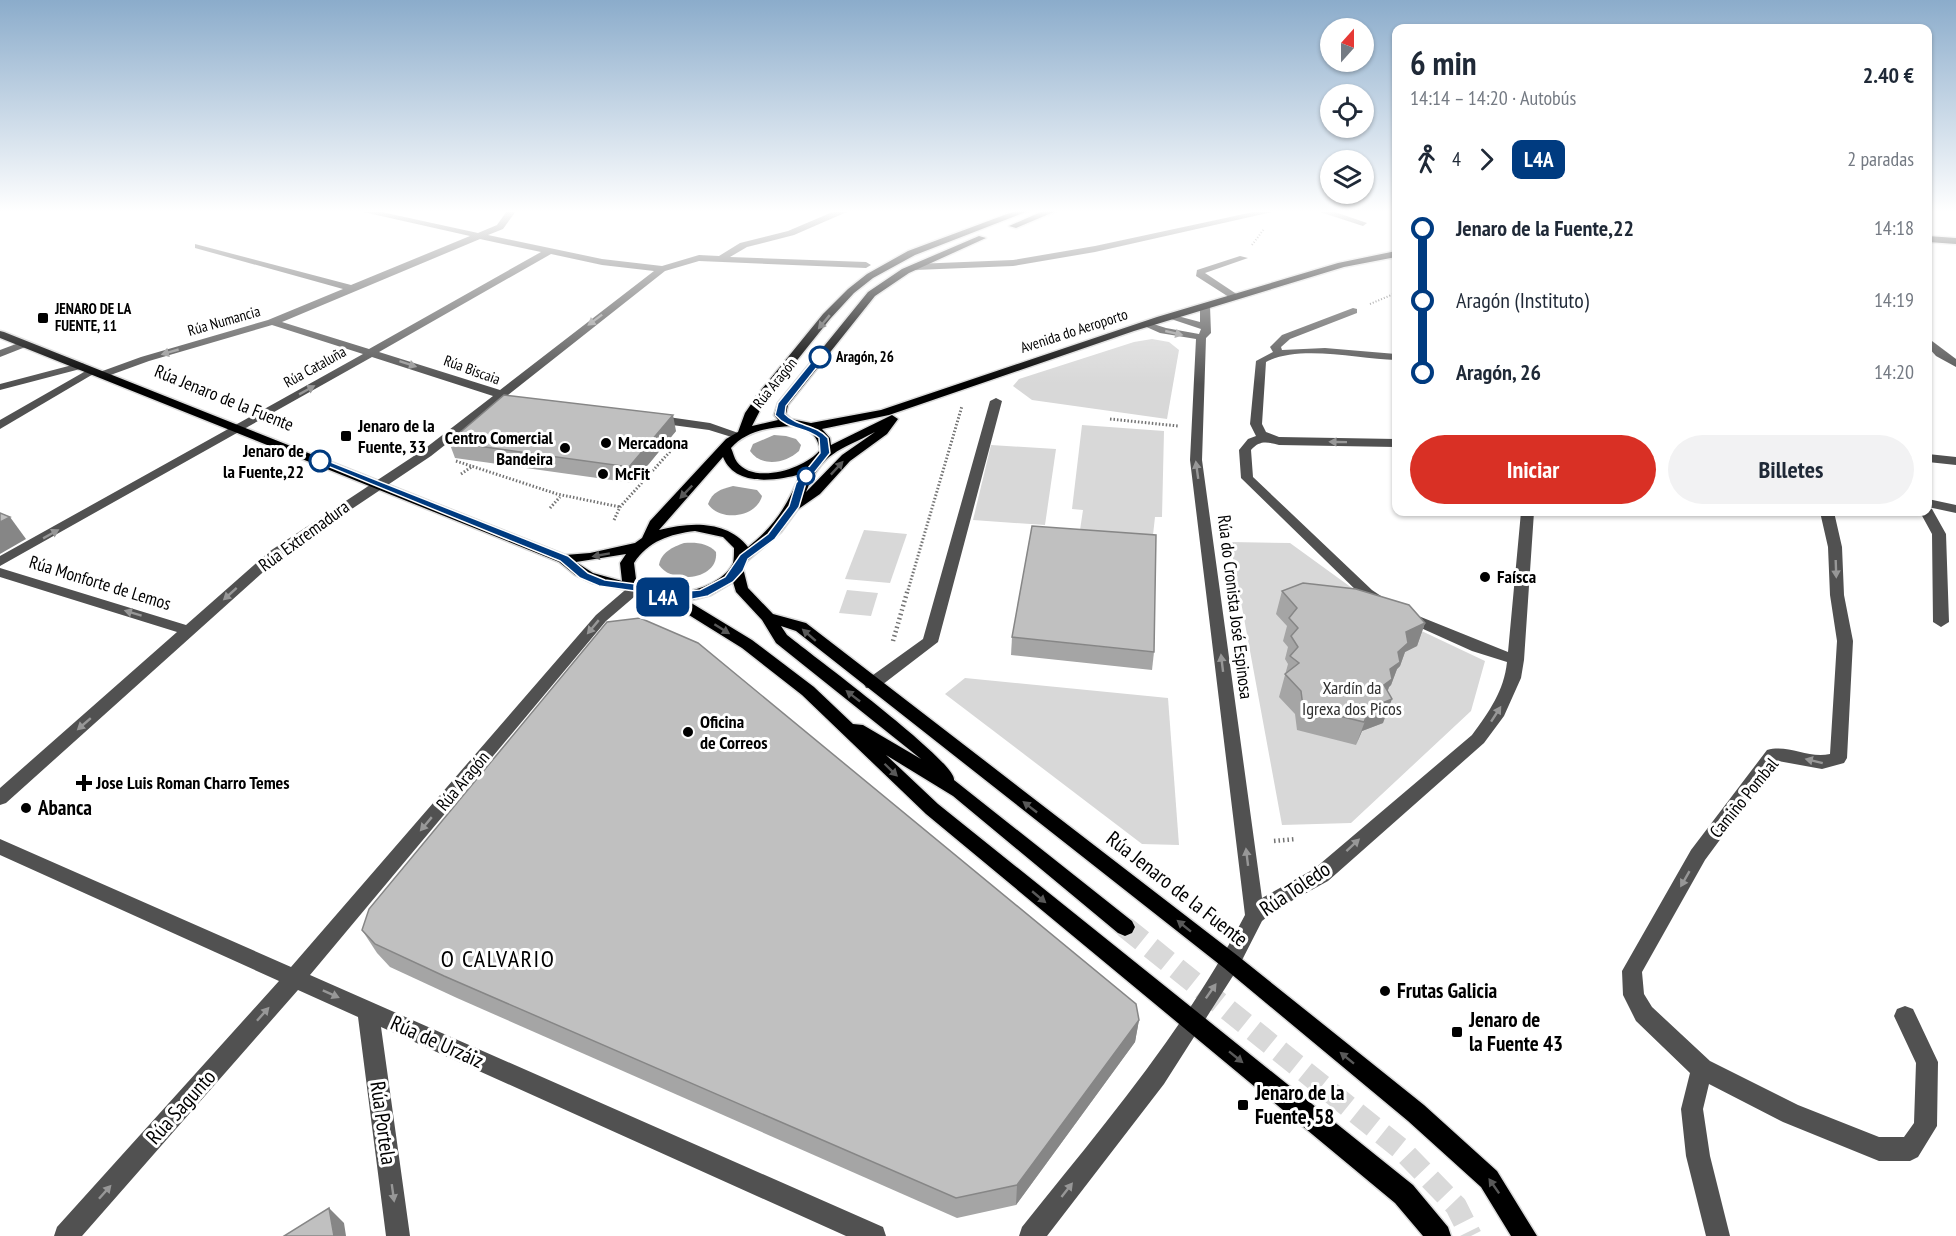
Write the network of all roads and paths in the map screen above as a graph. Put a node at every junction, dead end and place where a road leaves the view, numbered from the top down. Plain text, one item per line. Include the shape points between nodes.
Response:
1 (280, 269) edge
2 (402, 269) edge
3 (518, 269) edge
4 (662, 269) edge
5 (880, 269) edge
6 (882, 269) edge
7 (911, 269) edge
8 (1210, 269) edge
9 (1329, 269) edge
10 (890, 278) junction
11 (353, 289) junction
12 (1392, 295) edge
13 (1235, 297) junction
14 (1205, 306) junction
15 (1353, 311) joint
16 (1170, 317) junction
17 (272, 322) junction
18 (1147, 324) junction
19 (1203, 332) junction
20 (0, 334) edge
21 (24, 344) junction
22 (1932, 345) edge
23 (1278, 351) junction
24 (371, 353) junction
25 (0, 354) edge
26 (1392, 357) edge
27 (1956, 363) edge
28 (91, 371) junction
29 (0, 387) edge
30 (501, 396) junction
31 (963, 401) dead end
32 (996, 401) dead end
33 (524, 403) edge
34 (903, 409) junction
35 (636, 417) edge
36 (892, 419) junction
37 (1110, 419) dead end
38 (788, 423) junction
39 (0, 425) edge
40 (806, 427) junction
41 (1196, 428) junction
42 (238, 430) junction
43 (741, 433) junction
44 (1265, 437) junction
45 (1392, 443) edge
46 (688, 449) dead end
47 (726, 450) junction
48 (825, 453) junction
49 (1932, 458) edge
50 (456, 461) edge
51 (1956, 461) edge
52 (474, 465) junction
53 (812, 466) junction
54 (461, 474) dead end
55 (378, 484) junction
56 (560, 497) junction
57 (1932, 504) edge
58 (620, 507) junction
59 (794, 507) junction
60 (549, 508) dead end
61 (1956, 509) edge
62 (1528, 516) edge
63 (1828, 516) edge
64 (1929, 516) edge
65 (614, 520) dead end
66 (643, 543) junction
67 (564, 559) junction
68 (0, 562) edge
69 (741, 564) junction
70 (0, 572) edge
71 (636, 588) junction
72 (672, 598) junction
73 (768, 617) junction
74 (1941, 622) dead end
75 (189, 631) junction
76 (891, 646) dead end
77 (1515, 660) junction
78 (872, 684) junction
79 (834, 715) junction
80 (959, 791) junction
81 (0, 798) edge
82 (1296, 839) dead end
83 (1274, 841) dead end
84 (0, 847) edge
85 (1255, 915) junction
86 (1125, 927) tunnel mouth
87 (1230, 962) junction
88 (295, 978) junction
89 (368, 1010) junction
90 (1905, 1016) dead end
91 (1191, 1020) junction
92 (1702, 1069) junction
93 (66, 1236) edge
94 (398, 1236) edge
95 (874, 1236) edge
96 (1031, 1236) edge
97 (1439, 1236) edge
98 (1525, 1236) edge
99 (1718, 1236) edge

1 - 11 street
2 - 11 street, Rúa Numancia
3 - 24 street, Rúa Cataluña
4 -> 30 street, Rúa Extremadura
5 -> 43 main road, Rúa Aragón via 849,293 828,317 747,417
6 - 10 main road via 889,272
7 - 10 main road, Rúa Aragón
8 - 13 street via 1200,272 1201,276
9 - 13 main road, Avenida do Aeroporto
10 - 38 main road, Rúa Aragón via 854,312 782,405 780,415
11 - 17 street, Rúa Numancia
12 - 15 path
13 - 14 main road, Avenida do Aeroporto
14 - 16 main road, Avenida do Aeroporto
14 - 19 street, Rúa do Cronista José Espinosa
15 - 23 street via 1286,337 1275,347
16 - 18 main road, Avenida do Aeroporto
16 - 19 street
17 - 24 street, Rúa Biscaia
17 -> 28 street, Rúa Numancia
18 -> 19 street via 1164,331
18 - 34 main road, Avenida do Aeroporto
19 - 41 street, Rúa do Cronista José Espinosa
20 - 21 main road, Rúa Jenaro de la Fuente
21 - 25 street
21 - 28 main road, Rúa Jenaro de la Fuente
22 - 27 street
23 - 26 street
23 - 44 street via 1261,361 1259,374 1256,424
24 -> 30 street, Rúa Biscaia
42 -> 24 street, Rúa Cataluña
28 - 29 street, Rúa Numancia
28 - 39 street
28 - 42 main road, Rúa Jenaro de la Fuente
30 - 33 street, Rúa Biscaia
30 - 55 street, Rúa Extremadura via 419,459
31 - 76 path
32 - 78 street via 930,642
34 - 36 main road, Avenida do Aeroporto
34 - 40 main road, Avenida do Aeroporto
35 - 43 street
36 - 48 main road, Avenida do Aeroporto
59 -> 36 main road via 810,499 847,457 881,433
37 - 41 path
38 - 40 main road, Rúa Aragón
38 - 43 main road, Rúa Aragón
40 - 48 main road via 824,438
85 -> 41 street, Rúa do Cronista José Espinosa via 1196,460
42 - 55 main road, Rúa Jenaro de la Fuente
68 -> 42 street, Rúa Cataluña
43 - 47 main road, Rúa Aragón
45 -> 44 street via 1279,441
44 - 77 street via 1245,450 1247,478 1367,593 1423,626
46 - 58 path via 675,446
47 - 53 main road via 734,467 762,476 780,476
47 -> 66 main road, Rúa Aragón via 655,524
48 - 53 main road
49 - 51 street
50 - 52 path
52 - 54 path
52 - 56 path
53 - 59 main road via 801,483
55 - 67 main road, Rúa Jenaro de la Fuente
55 -> 75 street, Rúa Extremadura via 275,554
56 - 58 path via 589,505
56 - 60 path
57 - 61 street
58 - 65 path
59 - 69 main road via 771,537
62 - 77 street, Rúa Toledo
63 -> 92 street, Camiño Pombal via 1845,641 1838,759 1820,764 1782,753 1773,755 1698,855 1632,971 1634,995 1644,1014
64 - 74 street via 1939,534
66 -> 67 main road via 590,557
66 - 69 main road via 679,528 711,528 735,539 742,548
66 - 71 main road, Rúa Aragón via 627,563 626,572
67 - 71 main road via 584,576 603,584
69 - 72 main road via 729,579 704,593
69 - 73 main road, Rúa Jenaro de la Fuente via 741,589
75 -> 70 street, Rúa Monforte de Lemos
71 - 72 main road
71 -> 88 street, Rúa Aragón via 601,618
72 -> 79 main road via 759,653
78 -> 73 main road, Rúa Jenaro de la Fuente via 801,627
80 -> 73 main road, Rúa Jenaro de la Fuente via 926,754 789,647
75 -> 81 street, Rúa Extremadura
85 -> 77 street, Rúa Toledo via 1321,875 1478,739 1505,698
87 -> 78 main road, Rúa Jenaro de la Fuente
79 - 80 main road
79 -> 91 main road via 932,809
80 - 86 main road
82 - 83 path
84 - 88 street, Rúa de Urzáiz
85 - 87 street, Rúa Toledo
91 -> 87 street, Rúa Toledo
98 -> 87 main road, Rúa Jenaro de la Fuente via 1489,1179 1416,1113
88 -> 89 street, Rúa de Urzáiz
93 -> 88 street, Rúa Sagunto
89 -> 94 street, Rúa Portela
89 - 95 street, Rúa de Urzáiz
90 - 92 street, Camiño Pombal via 1927,1062 1925,1126 1910,1149 1879,1149 1791,1114
96 -> 91 street, Rúa Toledo via 1156,1076
91 -> 97 main road via 1404,1194
92 - 99 street via 1692,1109 1698,1156

